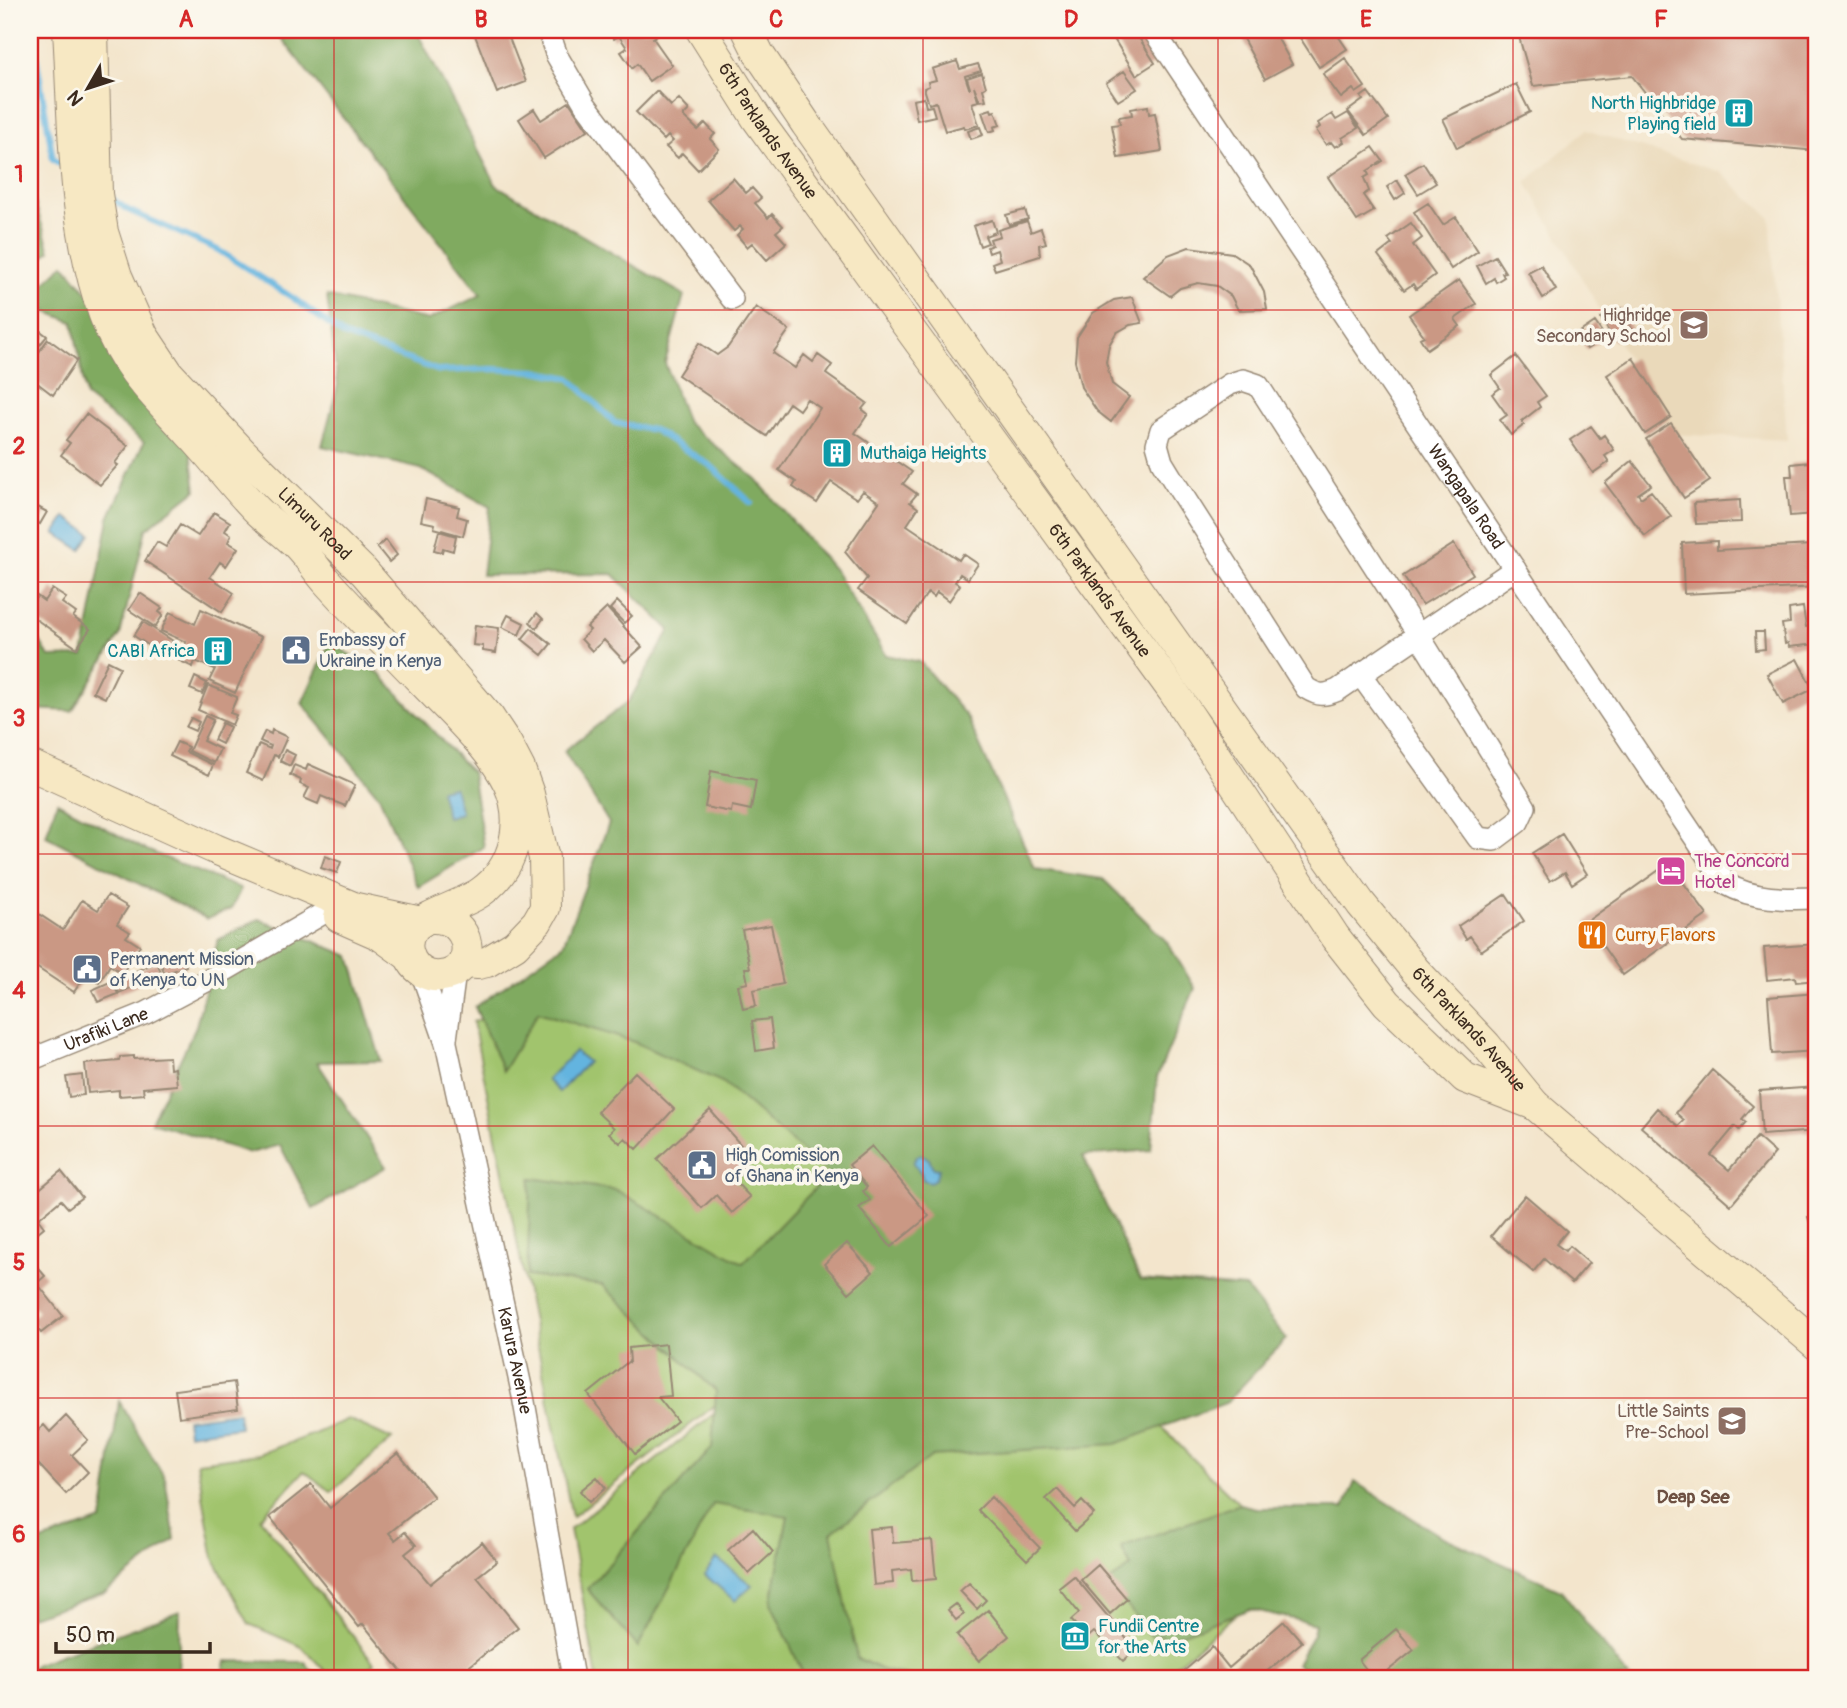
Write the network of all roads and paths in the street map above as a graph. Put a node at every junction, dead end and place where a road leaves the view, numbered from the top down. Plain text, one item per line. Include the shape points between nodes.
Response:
1 (68, 30) edge
2 (93, 30) edge
3 (548, 30) edge
4 (701, 30) edge
5 (747, 30) edge
6 (1153, 30) edge
7 (86, 148) junction
8 (86, 188) junction
9 (732, 299) dead end
10 (1515, 569) junction
11 (1418, 634) junction
12 (1360, 674) junction
13 (30, 765) edge
14 (30, 777) edge
15 (1817, 898) edge
16 (327, 911) junction
17 (426, 920) junction
18 (415, 964) junction
19 (459, 967) junction
20 (446, 1043) junction
21 (30, 1060) edge
22 (1535, 1105) junction
23 (1817, 1345) edge
24 (573, 1678) edge

1 - 7 main road
2 - 7 main road
3 - 9 street via 557,56 585,104
4 - 22 main road, 6th Parklands Avenue via 757,118 1173,691 1335,937 1387,1003 1465,1078
5 - 22 main road, 6th Parklands Avenue via 806,124 1361,904
6 - 10 street, Wangapala Road
7 - 8 main road
8 - 17 main road via 82,235 95,288 109,329 140,380 479,742 509,785 517,834 508,863 480,894
8 - 19 main road, Limuru Road via 143,335 169,374 364,572 488,717 520,769 544,858 545,908 514,945 487,962
10 - 11 street
10 - 15 street, Wangapala Road via 1726,884 1742,894
11 - 12 street
11 - 12 street via 1525,807 1518,822 1503,834 1494,839 1478,838
11 - 12 street via 1258,385 1243,380 1230,384 1161,430 1157,444 1162,461 1306,688 1325,695
13 - 17 main road via 356,908
14 - 16 main road
16 - 18 main road via 380,935
16 - 21 street, Urafiki Lane via 146,1013
17 - 18 main road via 409,937
17 - 19 main road via 450,920 458,926 467,944
18 - 19 main road via 438,977
18 - 20 street, Karura Avenue
19 - 20 street, Karura Avenue
20 - 24 street, Karura Avenue via 523,1396
22 - 23 main road, 6th Parklands Avenue

